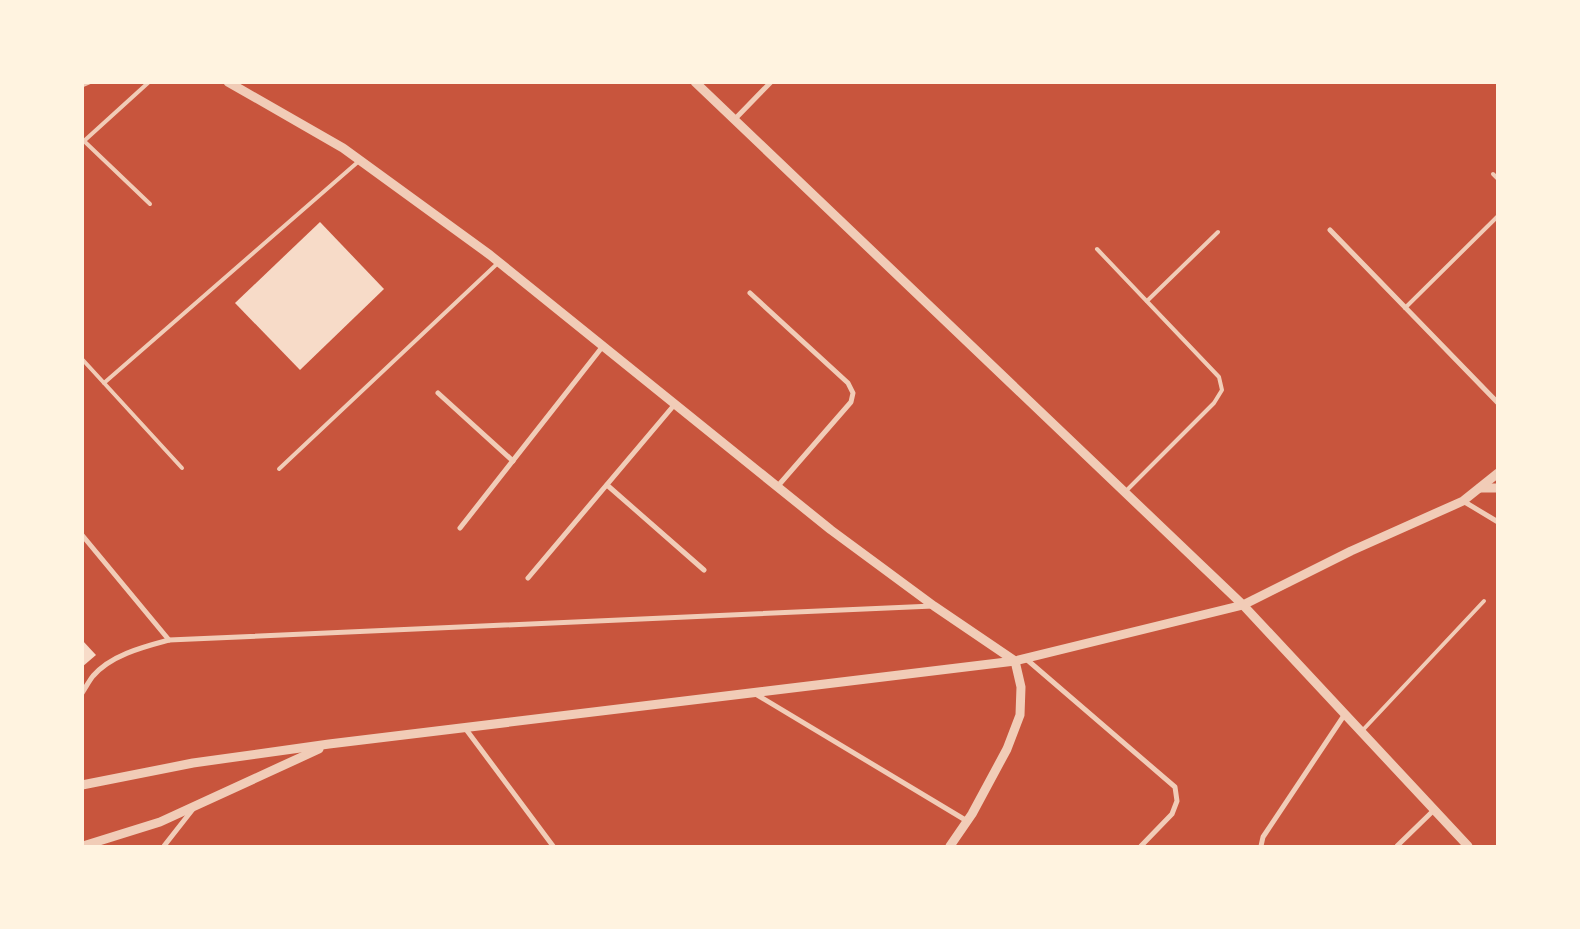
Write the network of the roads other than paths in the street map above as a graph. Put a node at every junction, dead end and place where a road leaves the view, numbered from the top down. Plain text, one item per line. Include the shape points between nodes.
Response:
1 (89, 82) edge
2 (149, 82) edge
3 (228, 82) edge
4 (694, 82) edge
5 (771, 82) edge
6 (82, 85) edge
7 (734, 120) junction
8 (83, 142) edge
9 (360, 160) junction
10 (1492, 174) dead end
11 (1498, 179) edge
12 (150, 204) dead end
13 (1498, 216) edge
14 (1330, 230) dead end
15 (1218, 232) dead end
16 (1097, 249) dead end
17 (499, 262) junction
18 (750, 293) dead end
19 (1147, 301) junction
20 (1405, 308) junction
21 (603, 346) junction
22 (82, 359) edge
23 (104, 383) junction
24 (438, 392) dead end
25 (1498, 403) edge
26 (675, 404) junction
27 (513, 461) junction
28 (182, 468) dead end
29 (280, 468) dead end
30 (1498, 473) edge
31 (606, 485) junction
32 (777, 487) junction
33 (1480, 488) junction
34 (1498, 488) edge
35 (1125, 492) junction
36 (1463, 501) junction
37 (1498, 522) edge
38 (460, 528) dead end
39 (82, 535) edge
40 (704, 570) dead end
41 (528, 578) dead end
42 (1484, 601) dead end
43 (1243, 605) junction
44 (934, 606) junction
45 (169, 640) junction
46 (1025, 658) junction
47 (1014, 661) junction
48 (82, 693) edge
49 (754, 693) junction
50 (1345, 714) junction
51 (466, 728) junction
52 (1361, 732) junction
53 (329, 744) junction
54 (82, 785) edge
55 (195, 807) junction
56 (1434, 810) junction
57 (967, 821) junction
58 (83, 846) edge
59 (164, 846) edge
60 (553, 846) edge
61 (950, 846) edge
62 (1141, 846) edge
63 (1261, 846) edge
64 (1397, 846) edge
65 (1468, 846) edge

1 - 6 street
2 - 8 lane
3 - 9 street
4 - 7 street
5 - 7 street
7 - 35 street
8 - 12 lane
9 - 17 street
9 - 23 lane
10 - 11 lane
13 - 20 lane
14 - 20 street
15 - 19 lane
16 - 19 lane
17 - 21 street
17 - 29 lane
18 - 32 street via 848,383 852,393 851,402
19 - 35 lane via 1219,377 1222,390 1214,403
20 - 25 street
21 - 26 street
21 - 27 street
22 - 23 lane
23 - 28 lane
24 - 27 street
26 - 31 street
26 - 32 street
27 - 38 street
30 - 33 street
31 - 40 street
31 - 41 street
32 - 44 street
33 - 34 street
33 - 36 street
35 - 43 street
36 - 37 street
36 - 43 street
39 - 45 street
42 - 52 lane
43 - 46 street
43 - 50 street
44 - 45 street
44 - 47 street
45 - 48 street via 138,648 116,659 94,675
46 - 47 street
46 - 62 street via 1175,787 1178,801 1172,814
47 - 49 street
47 - 57 street via 1022,687 1020,715 1007,749
49 - 51 street
49 - 57 street
50 - 52 street
50 - 63 street via 1271,825
51 - 53 street
51 - 60 street
52 - 56 street
53 - 54 street via 193,763
53 - 55 street
55 - 58 street via 160,822
55 - 59 street
56 - 64 street
56 - 65 street
57 - 61 street

